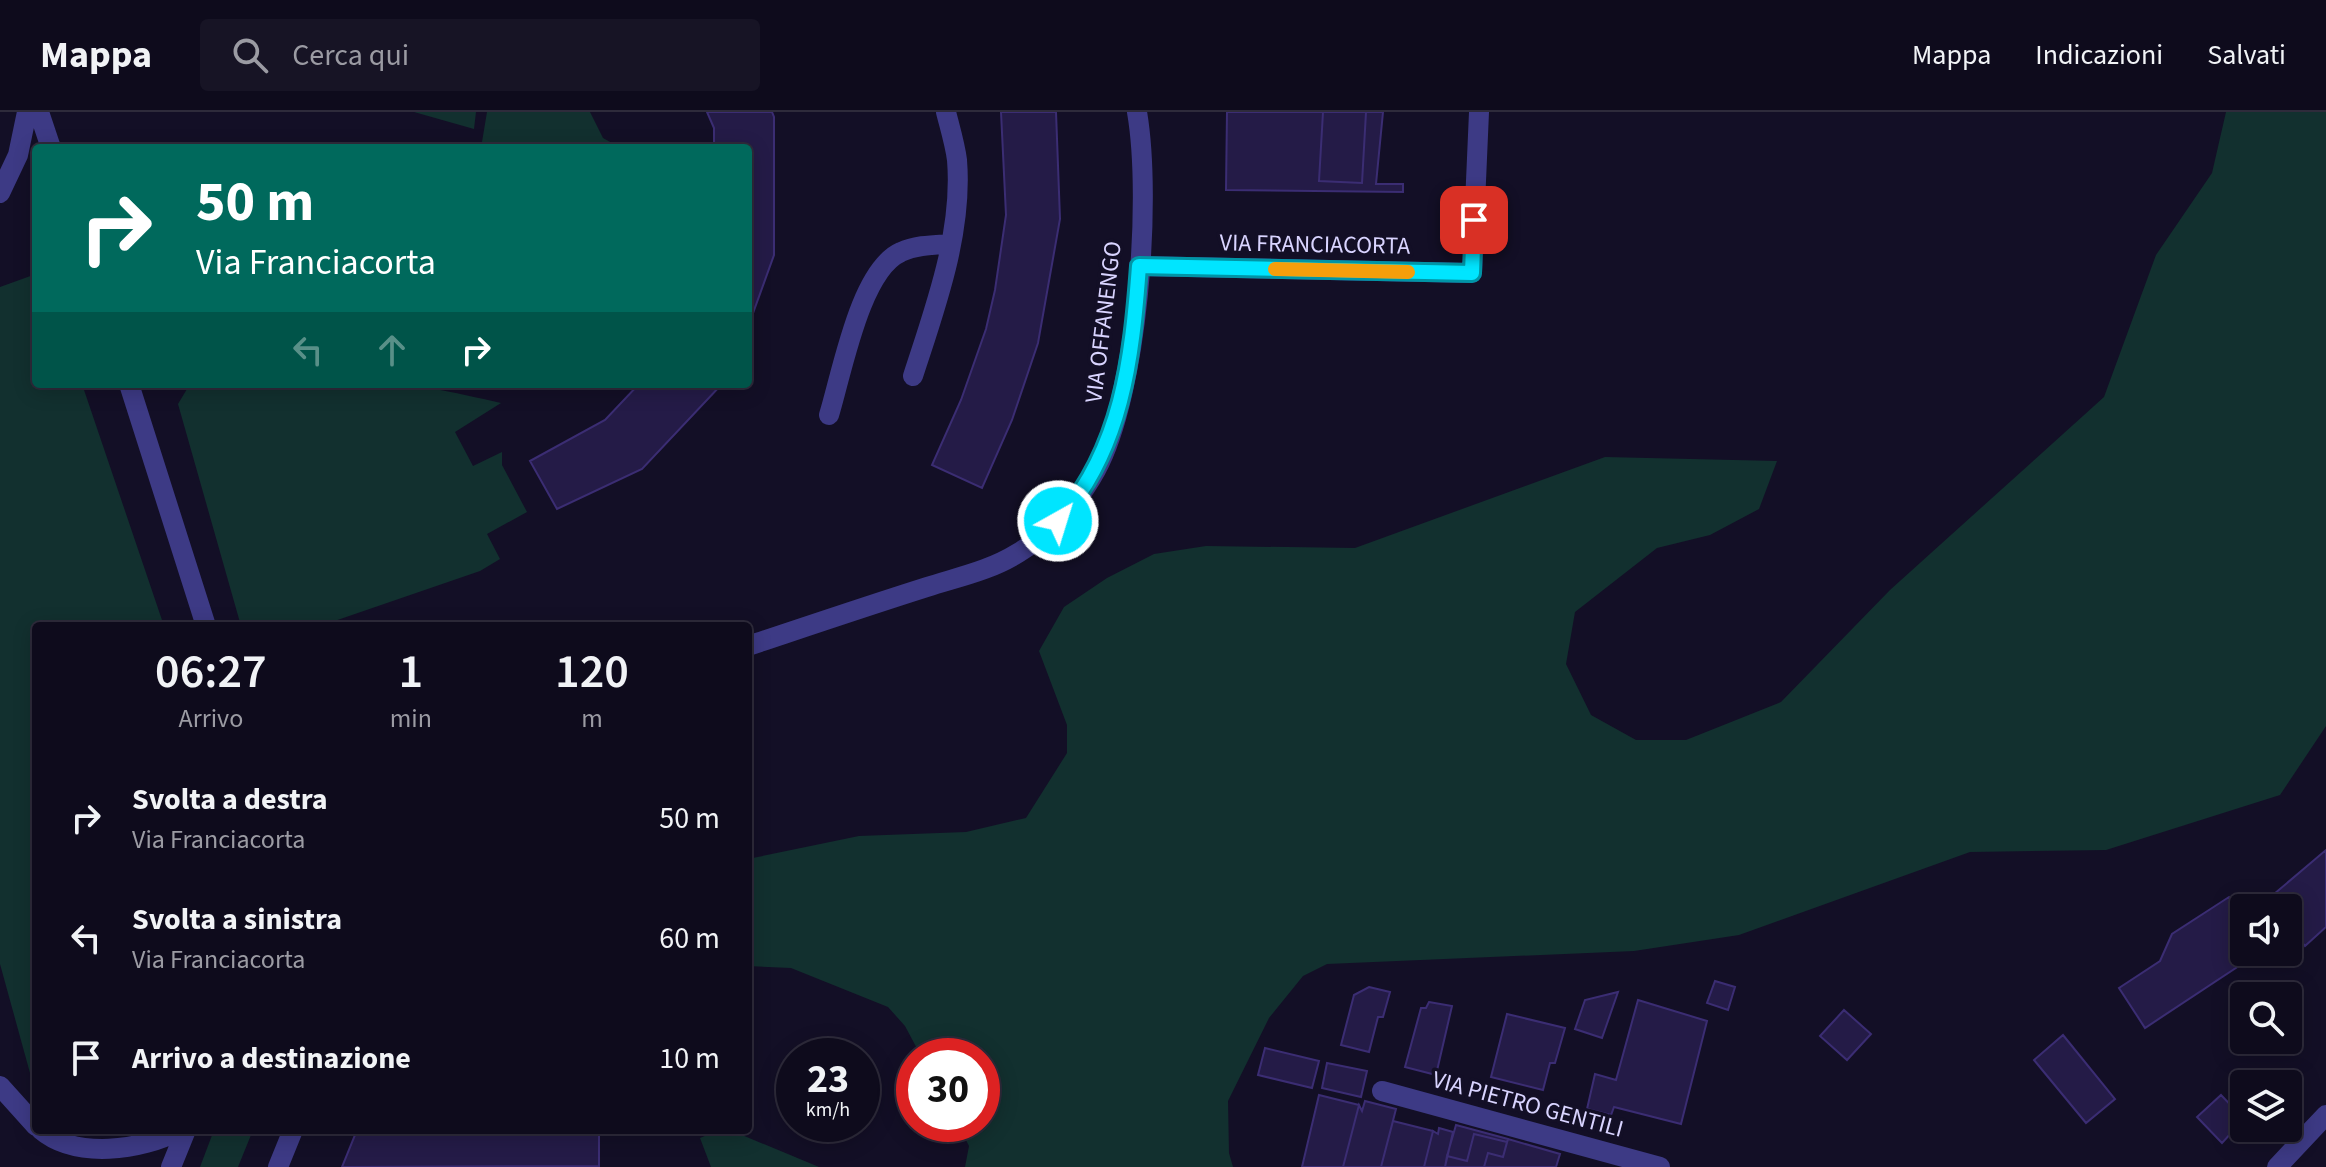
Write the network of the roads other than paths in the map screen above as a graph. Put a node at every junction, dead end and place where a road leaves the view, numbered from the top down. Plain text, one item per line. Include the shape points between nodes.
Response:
1 (27, 112) edge
2 (39, 112) edge
3 (946, 112) edge
4 (1137, 112) edge
5 (1479, 112) edge
6 (50, 144) edge
7 (0, 193) edge
8 (950, 244) junction
9 (1139, 266) junction
10 (913, 376) dead end
11 (130, 388) edge
12 (829, 415) dead end
13 (205, 622) edge
14 (752, 645) edge
15 (0, 1086) edge
16 (1382, 1091) dead end
17 (2326, 1115) edge
18 (32, 1122) edge
19 (48, 1134) edge
20 (170, 1134) edge
21 (184, 1134) edge
22 (291, 1134) edge
23 (171, 1167) edge
24 (278, 1167) edge
25 (1660, 1167) edge
26 (2277, 1167) edge

1 - 7 street via 18,155
2 - 6 street
3 - 8 street via 957,161
4 - 9 street, VIA OFFANENGO
5 - 9 street, VIA FRANCIACORTA via 1472,273
8 - 10 street
8 - 12 street via 903,250 879,269
9 - 14 street, VIA OFFANENGO via 1116,421 1095,471 1058,521 1018,553 984,570
11 - 13 street
15 - 18 street
16 - 25 street, VIA PIETRO GENTILI
17 - 26 street
19 - 20 street via 61,1142 102,1148
21 - 23 street
22 - 24 street

